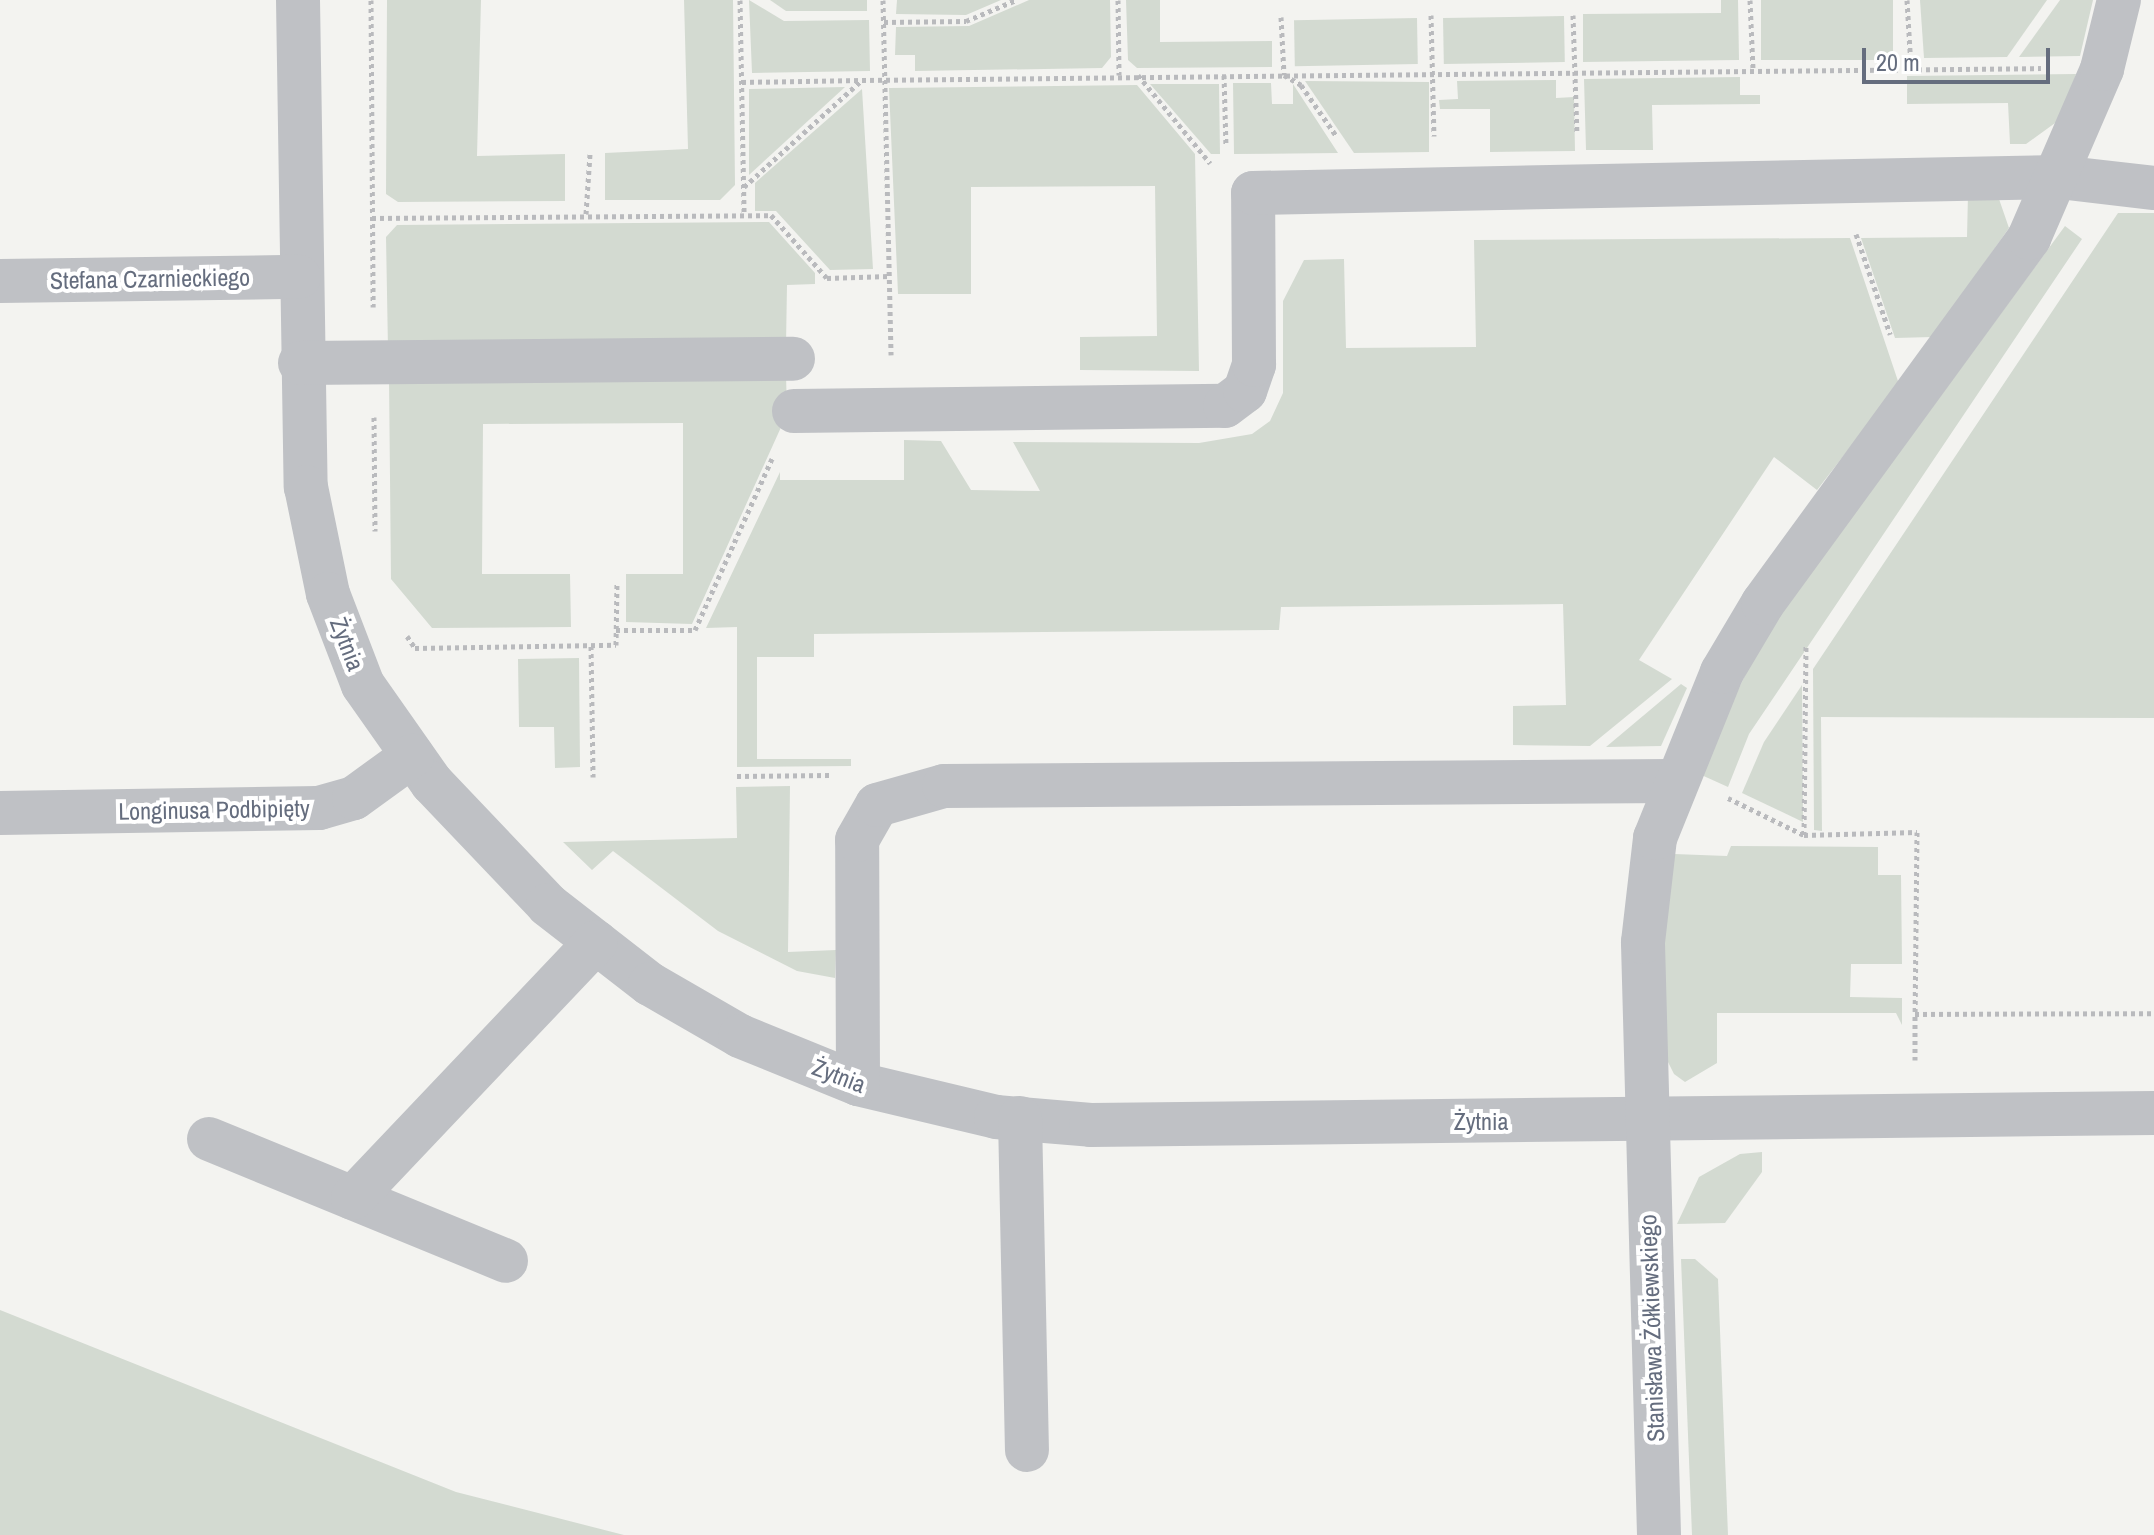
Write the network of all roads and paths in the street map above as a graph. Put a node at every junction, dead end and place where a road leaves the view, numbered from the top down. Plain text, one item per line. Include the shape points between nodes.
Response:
1 (298, 0) edge
2 (371, 0) edge
3 (740, 0) edge
4 (883, 0) edge
5 (1016, 0) edge
6 (1118, 0) edge
7 (1750, 0) edge
8 (1907, 0) edge
9 (2119, 0) edge
10 (1431, 15) dead end
11 (1573, 15) dead end
12 (1281, 17) dead end
13 (884, 22) junction
14 (1911, 67) junction
15 (1753, 68) junction
16 (1575, 69) junction
17 (2102, 69) junction
18 (1432, 74) junction
19 (1119, 75) junction
20 (1138, 75) junction
21 (1224, 75) junction
22 (1284, 75) junction
23 (885, 79) junction
24 (862, 80) junction
25 (742, 82) junction
26 (590, 154) dead end
27 (2059, 177) junction
28 (1240, 178) junction
29 (1852, 181) junction
30 (1579, 186) junction
31 (744, 187) junction
32 (2154, 188) edge
33 (1436, 189) junction
34 (1374, 191) junction
35 (744, 213) junction
36 (586, 214) junction
37 (372, 218) junction
38 (889, 276) junction
39 (299, 277) junction
40 (0, 281) edge
41 (877, 358) dead end
42 (793, 359) dead end
43 (300, 363) junction
44 (374, 363) junction
45 (1917, 387) junction
46 (794, 411) joint
47 (375, 544) dead end
48 (617, 582) dead end
49 (398, 623) dead end
50 (616, 630) junction
51 (1806, 635) dead end
52 (591, 646) junction
53 (412, 756) junction
54 (737, 776) dead end
55 (593, 777) dead end
56 (1672, 781) junction
57 (877, 805) junction
58 (0, 813) edge
59 (1804, 835) junction
60 (596, 942) junction
61 (2154, 1013) edge
62 (1915, 1014) junction
63 (858, 1084) junction
64 (2154, 1113) edge
65 (1915, 1117) junction
66 (1020, 1118) junction
67 (1646, 1121) junction
68 (209, 1139) dead end
69 (353, 1198) junction
70 (506, 1261) dead end
71 (1027, 1450) dead end
72 (1659, 1535) edge

1 - 39 street, Żytnia
2 - 37 path
3 - 25 path
4 - 13 path
5 - 13 path via 966,21
6 - 19 path
7 - 15 path
8 - 14 path
9 - 17 street, Stanisława Żółkiewskiego
10 - 18 path
11 - 16 path
12 - 22 path
13 - 23 path
14 - 15 path
14 - 17 path
15 - 16 path
16 - 18 path
16 - 30 path
17 - 27 street, Stanisława Żółkiewskiego
18 - 22 path
18 - 33 path
19 - 20 path
19 - 23 path
20 - 21 path
20 - 28 path via 1209,163
21 - 22 path
21 - 28 path
22 - 34 path via 1301,85
23 - 24 path
23 - 38 path
24 - 25 path
24 - 31 path
25 - 31 path
26 - 36 path
27 - 29 street
27 - 32 street
27 - 45 street, Stanisława Żółkiewskiego via 2029,238
28 - 34 street
28 - 46 street via 1254,365 1245,391 1225,406
29 - 30 street
29 - 45 path via 1856,243 1904,374
30 - 33 street
31 - 35 path
33 - 34 street
35 - 36 path
35 - 38 path via 771,215 827,278
36 - 37 path
37 - 44 path
38 - 41 path via 891,357
39 - 40 street, Stefana Czarnieckiego
39 - 43 street, Żytnia
42 - 44 street
43 - 44 street
43 - 53 street, Żytnia via 306,487 328,594 363,685
44 - 47 path
45 - 56 street, Stanisława Żółkiewskiego via 1763,603
46 - 50 path via 695,630
48 - 50 path
49 - 52 path via 415,648
50 - 52 path via 616,645
51 - 59 path
52 - 55 path
53 - 58 street, Longinusa Podbipięty via 354,798 319,808
53 - 60 street, Żytnia via 548,905
54 - 57 path via 851,775
56 - 57 street via 944,786
56 - 59 path via 1694,782
56 - 67 street, Stanisława Żółkiewskiego via 1655,838 1643,942
57 - 63 street via 857,840
59 - 62 path via 1917,832
60 - 63 street, Żytnia via 740,1036
60 - 69 street
61 - 62 path
62 - 65 path
63 - 66 street, Żytnia
64 - 65 street, Żytnia
65 - 67 street, Żytnia
66 - 67 street, Żytnia via 1091,1125
66 - 71 street
67 - 72 street, Stanisława Żółkiewskiego
68 - 69 street
69 - 70 street

